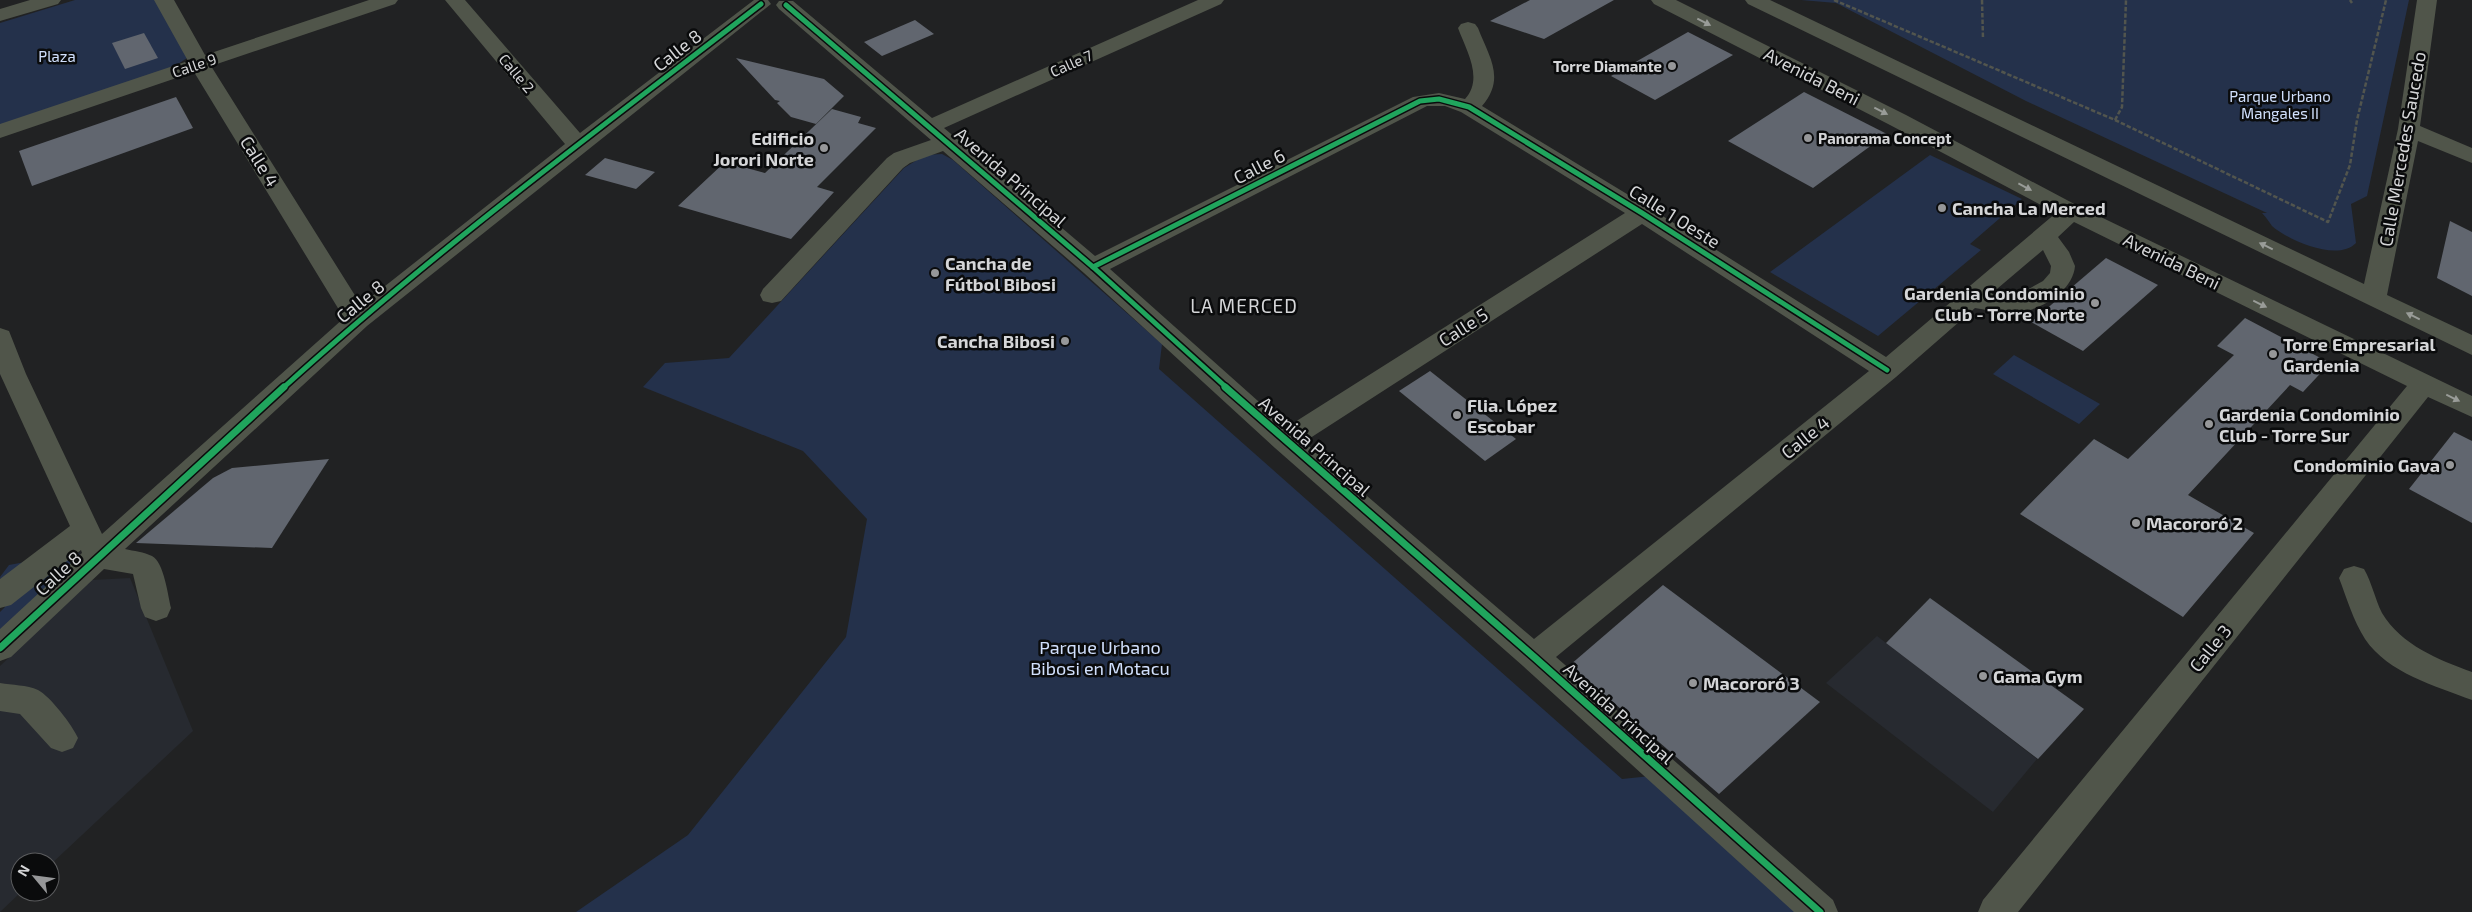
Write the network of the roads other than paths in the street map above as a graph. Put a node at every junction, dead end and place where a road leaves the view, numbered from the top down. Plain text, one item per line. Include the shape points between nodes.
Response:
1 (51, 0) edge
2 (164, 0) edge
3 (388, 0) edge
4 (455, 0) edge
5 (1214, 0) edge
6 (1661, 0) edge
7 (1755, 0) edge
8 (2427, 0) edge
9 (776, 2) edge
10 (0, 16) edge
11 (1468, 28) dead end
12 (199, 63) junction
13 (1441, 99) joint
14 (1469, 107) junction
15 (2409, 129) junction
16 (0, 131) edge
17 (938, 134) junction
18 (578, 145) junction
19 (2472, 156) edge
20 (2072, 212) junction
21 (1642, 213) junction
22 (2044, 236) junction
23 (1093, 268) junction
24 (772, 295) dead end
25 (2374, 297) junction
26 (1970, 300) junction
27 (358, 320) junction
28 (0, 337) edge
29 (2472, 346) edge
30 (1887, 370) junction
31 (7, 378) edge
32 (2424, 383) junction
33 (2472, 407) edge
34 (1285, 440) junction
35 (86, 530) junction
36 (98, 556) junction
37 (2354, 578) dead end
38 (0, 596) edge
39 (156, 608) dead end
40 (0, 648) edge
41 (1534, 657) junction
42 (2472, 686) edge
43 (0, 697) edge
44 (62, 738) dead end
45 (1820, 912) edge
46 (1996, 912) edge

1 - 10 street
2 - 12 street, Calle 4
3 - 12 street, Calle 9
4 - 18 street, Calle 2
5 - 17 street, Calle 7
6 -> 20 street, Avenida Beni
25 -> 7 street
8 - 15 street, Calle Mercedes Saucedo
9 - 17 street, Avenida Principal
9 - 18 street, Calle 8
11 - 14 street via 1486,76 1479,96
12 - 16 street, Calle 9
12 - 27 street, Calle 4
13 - 14 street, Calle 1 Oeste
13 - 23 street, Calle 6 via 1420,101
14 - 21 street, Calle 1 Oeste
15 - 19 street
15 - 25 street, Calle Mercedes Saucedo
17 - 23 street, Avenida Principal
17 - 24 street, Calle 7 via 895,163
18 - 27 street, Calle 8
20 - 22 street, Calle 4
20 -> 32 street, Avenida Beni
21 - 30 street, Calle 1 Oeste
21 - 34 street, Calle 5
22 - 26 street, Calle 4
22 - 26 street via 2060,253 2064,267 2059,280 2051,288 2014,305
23 - 34 street, Avenida Principal
29 -> 25 street
26 - 30 street, Calle 4
27 - 36 street, Calle 8
28 - 31 street
30 - 41 street, Calle 4
31 - 35 street
32 -> 33 street, Avenida Beni
32 - 46 street, Calle 3
34 - 41 street, Avenida Principal
35 - 36 street
35 - 38 street
36 - 39 street via 119,562 139,562 145,566
36 - 40 street, Calle 8
37 - 42 street via 2369,618 2390,645 2428,670
41 - 45 street, Avenida Principal
43 - 44 street via 29,701

